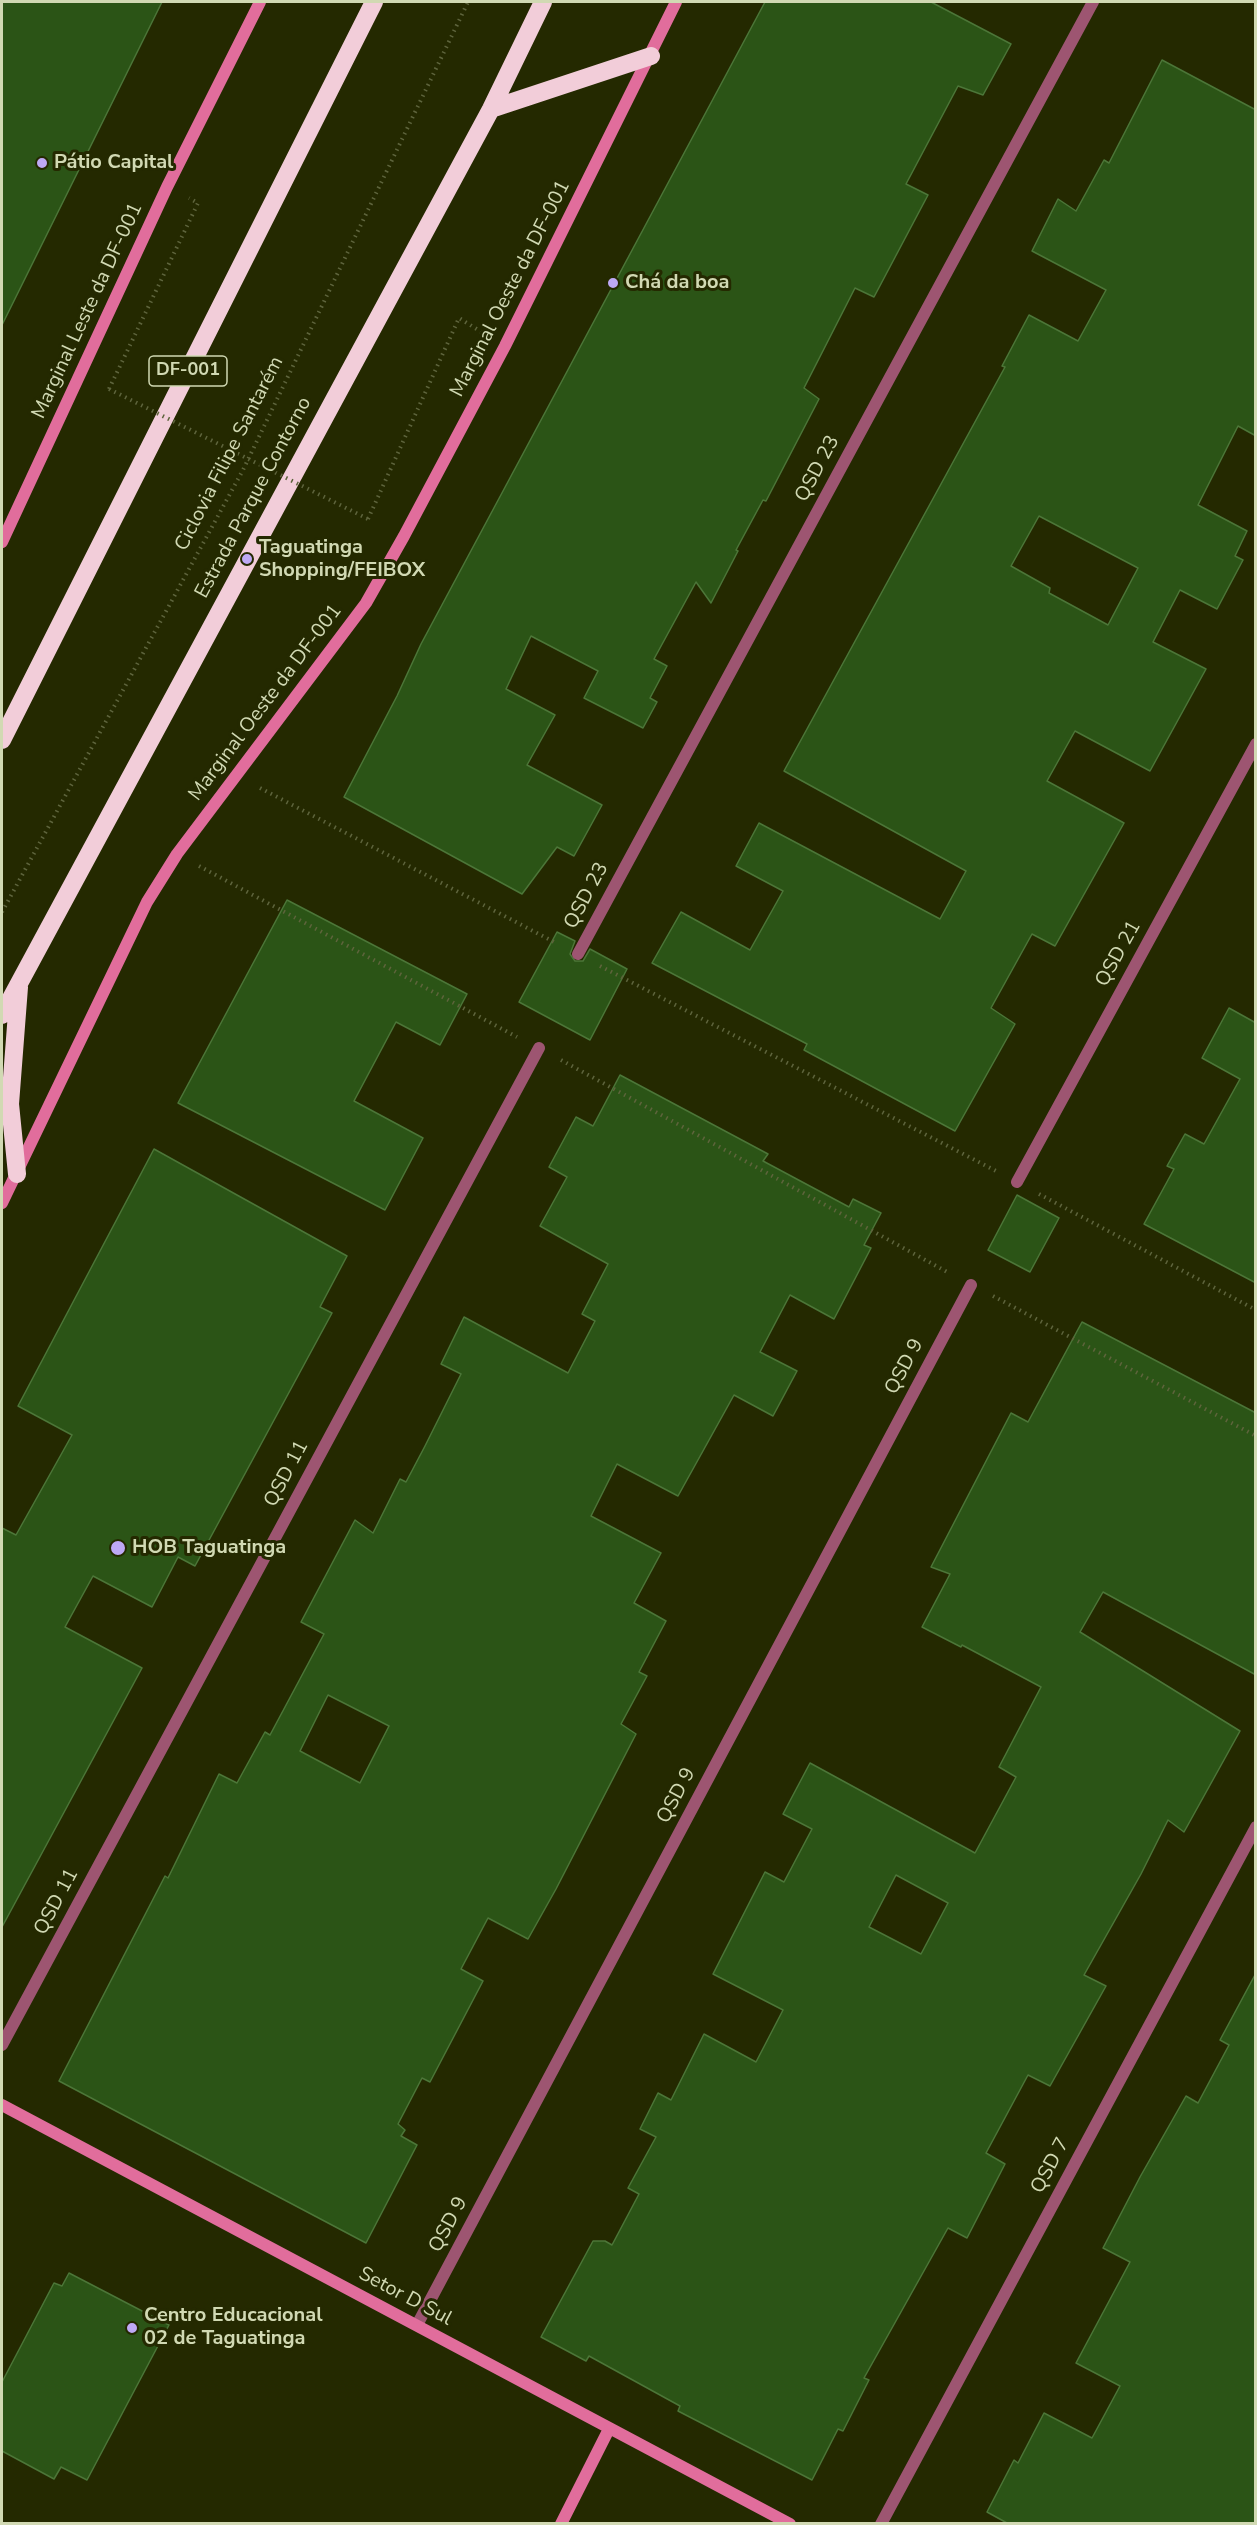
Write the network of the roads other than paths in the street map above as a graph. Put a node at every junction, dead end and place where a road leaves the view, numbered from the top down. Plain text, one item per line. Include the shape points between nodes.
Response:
1 (260, 2) edge
2 (375, 2) edge
3 (543, 2) edge
4 (676, 2) edge
5 (1093, 2) edge
6 (651, 56) junction
7 (491, 109) junction
8 (2, 542) edge
9 (2, 740) edge
10 (1256, 744) edge
11 (578, 954) road end
12 (20, 980) junction
13 (2, 1015) edge
14 (539, 1048) road end
15 (17, 1174) junction
16 (1017, 1182) road end
17 (2, 1203) edge
18 (971, 1285) road end
19 (1256, 1827) edge
20 (2, 2045) edge
21 (2, 2105) edge
22 (417, 2325) junction
23 (609, 2428) junction
24 (561, 2523) edge
25 (790, 2523) edge
26 (881, 2523) edge

1 - 8 main road, Marginal Leste da DF-001 via 167,187
2 - 9 highway, DF-001
3 - 7 highway, Estrada Parque Contorno
4 - 6 main road, Marginal Oeste da DF-001
5 - 11 street, QSD 23
6 - 7 highway
6 - 15 main road, Marginal Oeste da DF-001 via 405,536 366,603 177,854 147,902
7 - 12 highway, Estrada Parque Contorno
10 - 16 street, QSD 21
12 - 13 highway, Estrada Parque Contorno
12 - 15 highway via 10,1104
14 - 20 street, QSD 11
15 - 17 main road, Marginal Oeste da DF-001
18 - 22 street, QSD 9
19 - 26 street, QSD 7
21 - 22 main road, Setor D Sul
22 - 23 main road, Setor D Sul
23 - 24 main road
23 - 25 main road, Setor D Sul

